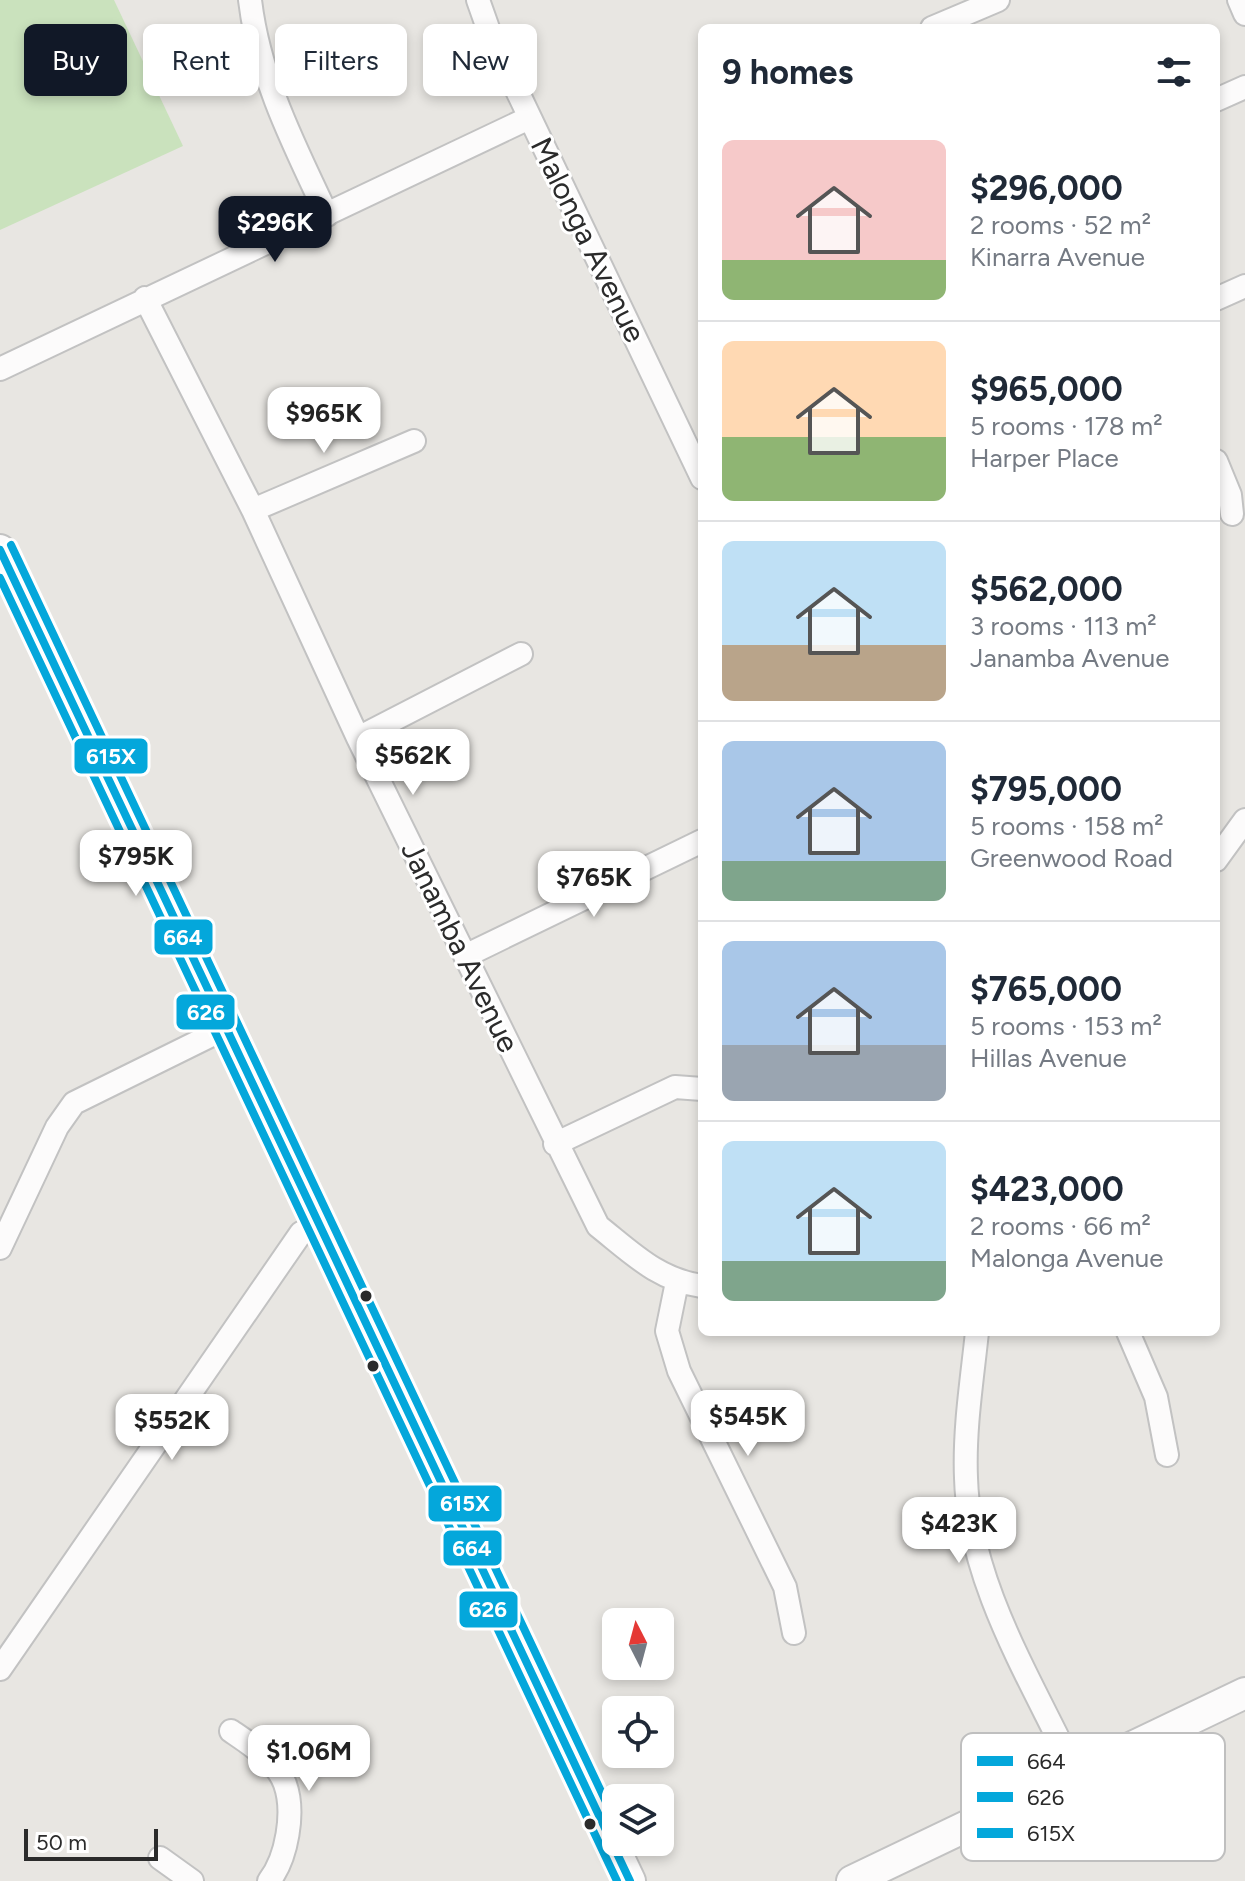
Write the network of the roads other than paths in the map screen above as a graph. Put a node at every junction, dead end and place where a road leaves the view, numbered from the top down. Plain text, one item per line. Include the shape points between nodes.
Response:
1 (250, 0) edge
2 (478, 0) edge
3 (998, 0) edge
4 (1239, 0) edge
5 (1245, 14) edge
6 (941, 24) edge
7 (1245, 87) edge
8 (1220, 98) edge
9 (529, 118) junction
10 (327, 215) junction
11 (1245, 286) edge
12 (1220, 297) edge
13 (145, 298) junction
14 (0, 369) edge
15 (414, 441) dead end
16 (698, 470) edge
17 (1220, 471) edge
18 (253, 510) junction
19 (1231, 519) edge
20 (0, 550) edge
21 (521, 654) dead end
22 (358, 738) junction
23 (1245, 820) edge
24 (698, 843) edge
25 (1220, 854) edge
26 (465, 956) junction
27 (226, 1028) junction
28 (698, 1089) edge
29 (555, 1144) junction
30 (320, 1223) junction
31 (0, 1248) edge
32 (677, 1282) junction
33 (698, 1285) edge
34 (977, 1336) edge
35 (1130, 1336) edge
36 (1167, 1455) dead end
37 (794, 1633) dead end
38 (0, 1669) edge
39 (1245, 1693) edge
40 (231, 1731) dead end
41 (1056, 1733) edge
42 (1160, 1733) edge
43 (961, 1828) edge
44 (160, 1858) dead end
45 (192, 1881) edge
46 (269, 1881) edge
47 (630, 1881) edge
48 (852, 1881) edge

1 - 10 street via 257,46 276,104
2 - 9 street, Malonga Avenue
3 - 6 street
4 - 5 street
7 - 8 street
9 - 10 street
9 - 16 street, Malonga Avenue
10 - 13 street
11 - 12 street
13 - 14 street
13 - 18 street, Janamba Avenue
15 - 18 street
17 - 19 street via 1230,495
18 - 22 street, Janamba Avenue
20 - 27 street
21 - 22 street
22 - 26 street, Janamba Avenue
23 - 25 street
24 - 26 street
26 - 29 street, Janamba Avenue
27 - 30 street
27 - 31 street via 74,1103 57,1127
28 - 29 street via 675,1087
29 - 32 street, Janamba Avenue via 598,1226
30 - 38 street via 301,1233
30 - 47 street
32 - 33 street, Janamba Avenue
32 - 37 street via 667,1331 679,1371 785,1587
34 - 41 street via 966,1480 979,1550 1003,1620
35 - 36 street via 1156,1397
39 - 42 street
40 - 46 street via 261,1751 285,1783 289,1828
43 - 48 street
44 - 45 street

